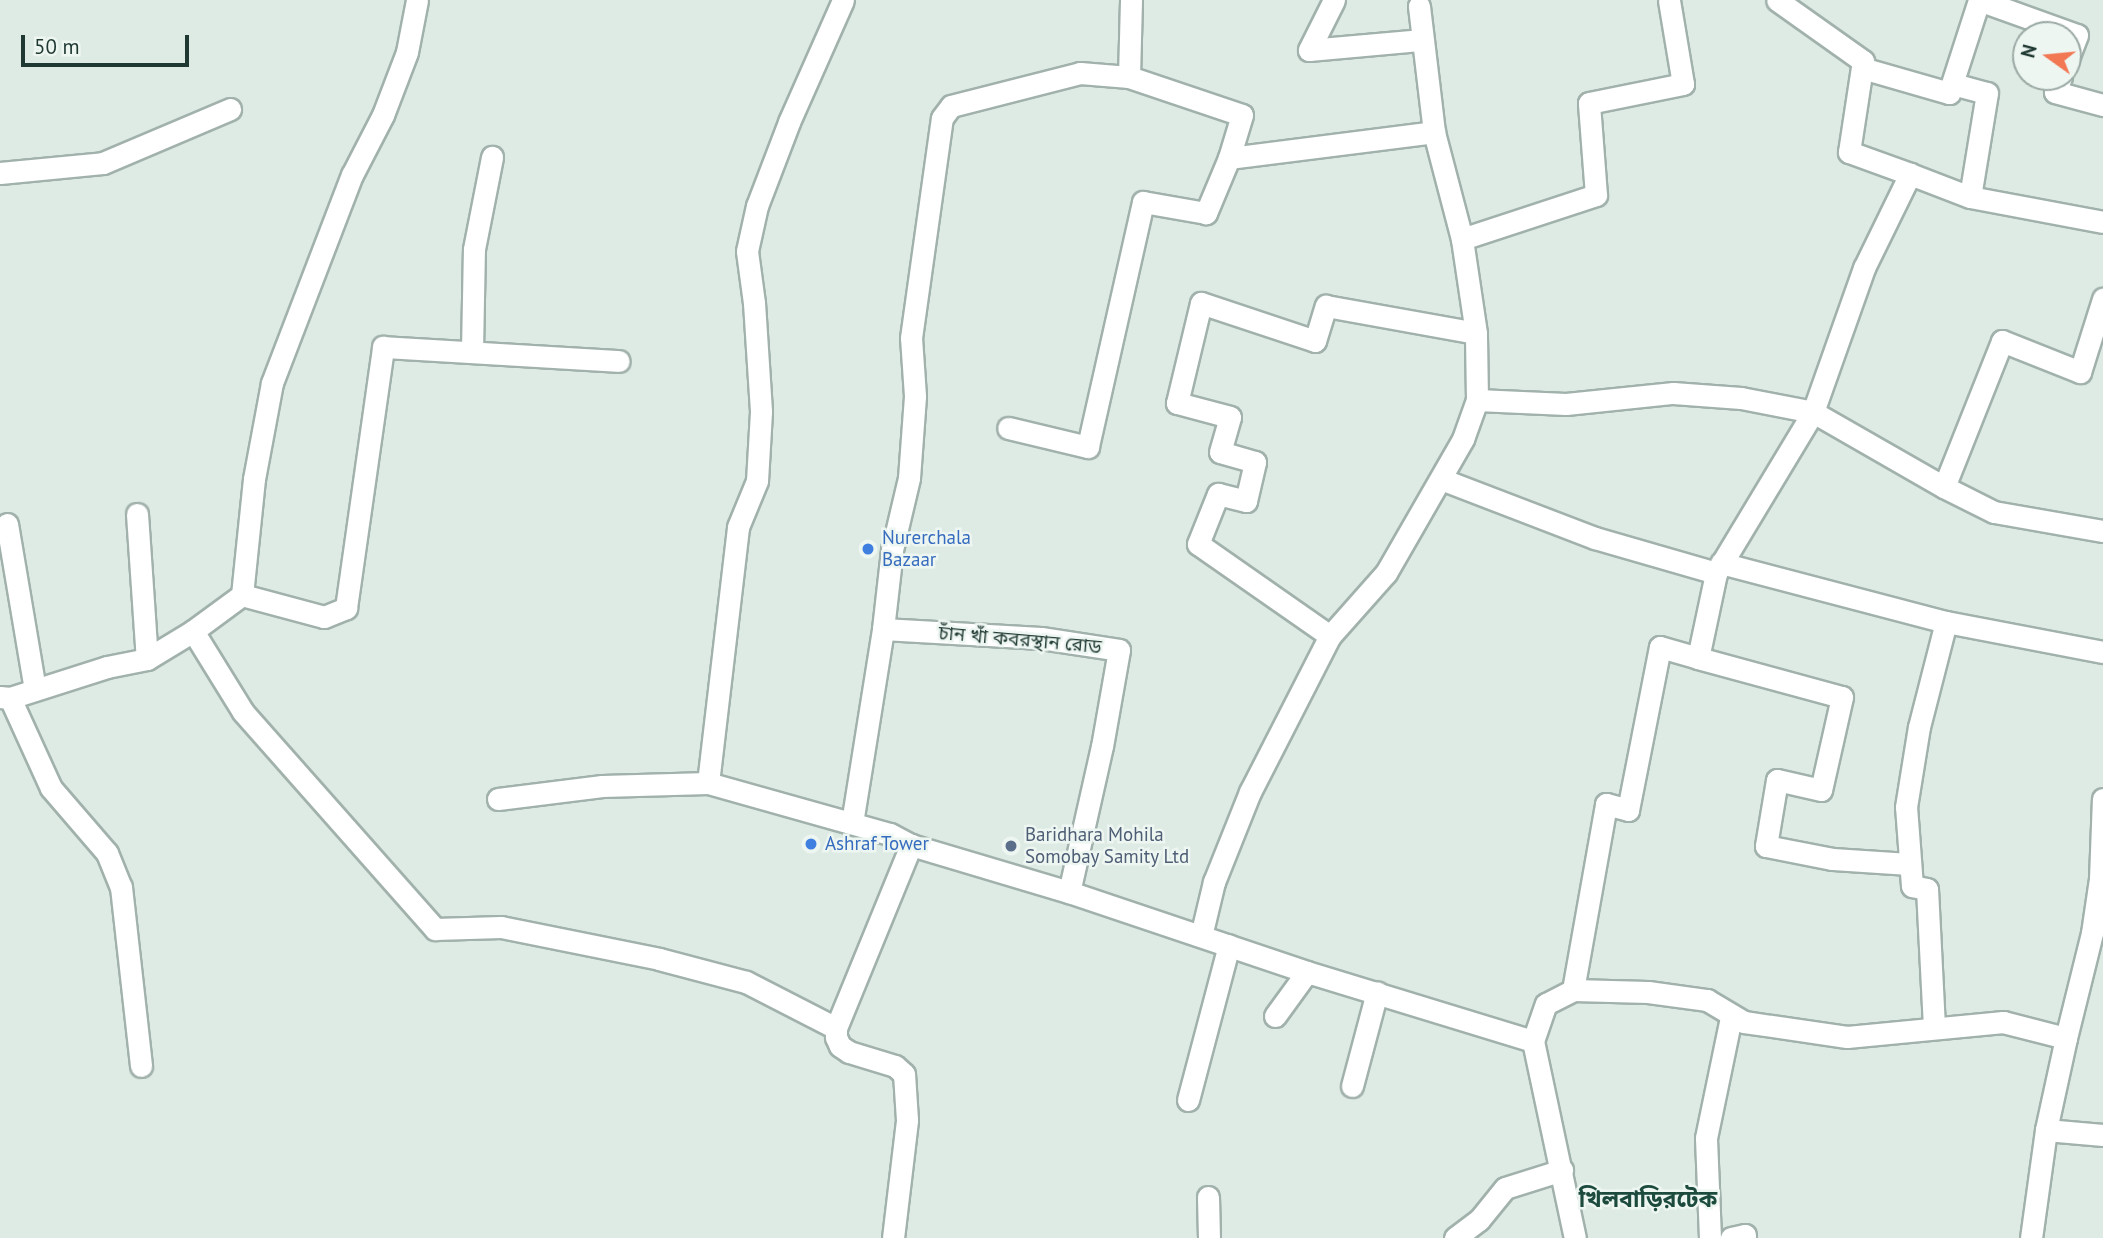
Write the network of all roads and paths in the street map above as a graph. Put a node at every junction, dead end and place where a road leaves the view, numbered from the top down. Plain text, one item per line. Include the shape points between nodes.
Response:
1 (417, 0) edge
2 (1131, 0) edge
3 (1334, 0) edge
4 (1669, 0) edge
5 (1777, 0) edge
6 (839, 1) edge
7 (1419, 6) dead end
8 (2037, 21) edge
9 (1420, 40) junction
10 (1862, 68) junction
11 (1129, 77) junction
12 (1953, 84) junction
13 (2055, 91) edge
14 (2103, 105) edge
15 (230, 109) dead end
16 (1434, 132) junction
17 (492, 158) dead end
18 (1229, 158) junction
19 (0, 173) edge
20 (1910, 174) junction
21 (1970, 197) junction
22 (2103, 222) edge
23 (1462, 239) junction
24 (2103, 299) edge
25 (1476, 333) junction
26 (472, 351) junction
27 (619, 361) dead end
28 (1477, 400) junction
29 (1813, 412) junction
30 (1008, 428) dead end
31 (1441, 480) junction
32 (1944, 487) junction
33 (138, 514) dead end
34 (7, 524) dead end
35 (2103, 531) edge
36 (1719, 568) junction
37 (242, 595) junction
38 (1947, 622) junction
39 (883, 629) junction
40 (193, 631) junction
41 (1330, 636) junction
42 (2103, 652) edge
43 (147, 659) junction
44 (1698, 659) junction
45 (35, 690) junction
46 (5, 697) edge
47 (708, 783) junction
48 (498, 799) dead end
49 (2103, 799) edge
50 (852, 823) junction
51 (911, 845) junction
52 (1910, 864) junction
53 (1069, 892) junction
54 (1200, 936) junction
55 (1229, 945) junction
56 (1307, 972) junction
57 (1573, 990) junction
58 (1377, 992) junction
59 (1275, 1016) dead end
60 (1731, 1017) junction
61 (1934, 1027) junction
62 (836, 1028) junction
63 (2066, 1038) junction
64 (1533, 1041) junction
65 (141, 1066) dead end
66 (1352, 1086) dead end
67 (1188, 1100) dead end
68 (2046, 1130) junction
69 (2103, 1135) edge
70 (1562, 1170) junction
71 (1208, 1197) dead end
72 (893, 1238) edge
73 (1209, 1238) edge
74 (1455, 1238) edge
75 (1575, 1238) edge
76 (1710, 1238) edge
77 (1731, 1238) edge
78 (1745, 1238) edge
79 (2031, 1238) edge

1 - 37 street via 407,52 383,115 352,174 272,383 254,479
2 - 11 street
3 - 9 street via 1309,50
4 - 23 street via 1683,84 1589,103 1596,195
5 - 10 street via 1863,61
6 - 47 street via 757,206 747,251 761,411 758,481 738,527
7 - 9 street
8 - 12 street via 1979,1
9 - 16 street
10 - 12 street via 1950,93
10 - 20 street via 1849,152
11 - 18 street via 1242,115
11 - 39 street via 1080,73 951,106 942,118 911,338 915,396 909,478 892,550
12 - 21 street via 1987,93
13 - 14 street
15 - 19 street via 103,163
16 - 18 street
16 - 23 street
17 - 26 street via 474,249
18 - 30 street via 1206,213 1143,202 1088,447
20 - 21 street
20 - 29 street via 1864,268
21 - 22 street
23 - 25 street
24 - 32 street via 2080,372 2002,341
25 - 28 street
25 - 41 street via 1326,306 1315,341 1201,303 1177,403 1230,418 1220,452 1255,462 1246,500 1218,494 1198,544
26 - 27 street
26 - 37 street via 383,347 346,608 324,617
28 - 29 street via 1566,404 1674,393 1741,398
28 - 31 street
29 - 32 street
29 - 36 street
31 - 36 street via 1595,538
31 - 41 street via 1386,573
32 - 35 street via 1994,512
33 - 43 street
34 - 45 street
36 - 38 street
36 - 44 street
37 - 40 street
38 - 42 street
38 - 52 street via 1919,727 1906,807
39 - 50 street
39 - 53 street, চাঁন খাঁ কবরস্থান রোড via 1041,638 1119,650
40 - 43 street
40 - 62 street via 243,712 435,929 501,927 659,960 746,982
41 - 54 street via 1250,792 1214,882
43 - 45 street
44 - 52 street via 1842,697 1821,790 1777,780 1766,846 1832,859
44 - 57 street via 1660,647 1628,810 1606,804
45 - 46 street
46 - 65 street via 51,789 107,853 121,887
47 - 48 street via 602,786
47 - 50 street
49 - 63 street via 2092,933
50 - 51 street
51 - 53 street
51 - 62 street
52 - 61 street via 1912,886 1927,890
53 - 54 street
54 - 55 street
55 - 56 street
55 - 67 street
56 - 58 street
56 - 59 street
57 - 60 street via 1648,992 1707,1000
57 - 64 street via 1546,1004
58 - 64 street
58 - 66 street
60 - 61 street via 1847,1037
60 - 76 street via 1706,1138
61 - 63 street via 2003,1022
62 - 72 street via 840,1046 895,1066 904,1074 907,1120
63 - 68 street
64 - 70 street
68 - 69 street
68 - 79 street
70 - 74 street via 1505,1188 1479,1220
70 - 75 street
71 - 73 street
77 - 78 street

